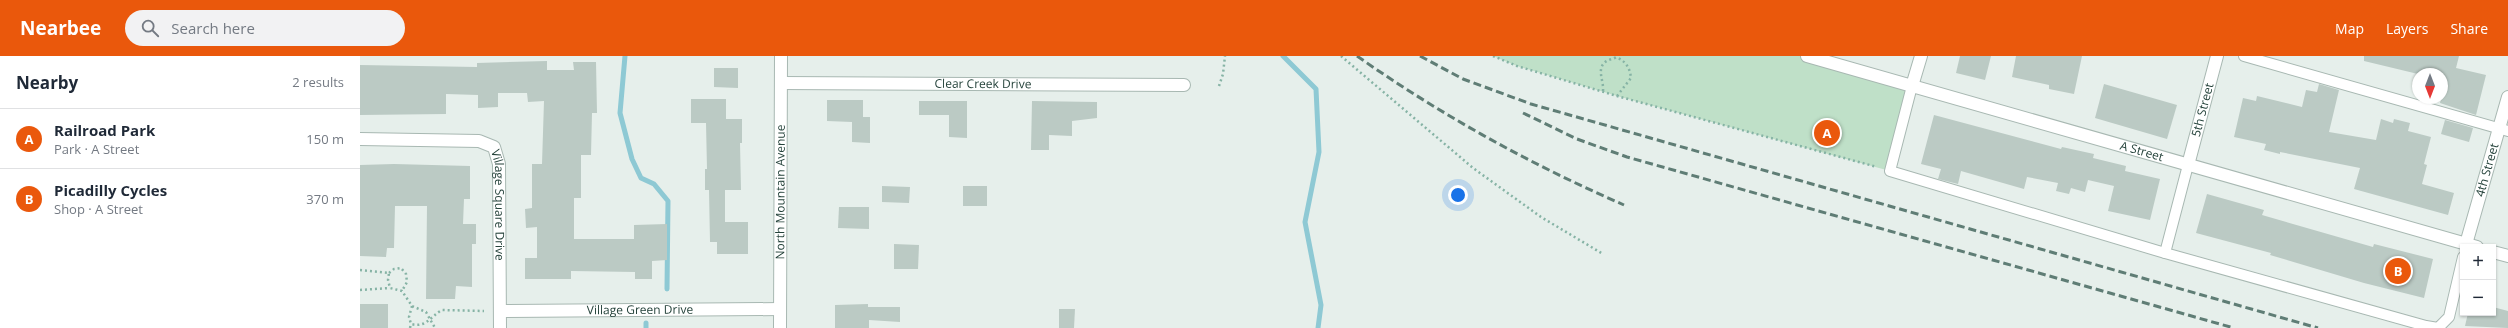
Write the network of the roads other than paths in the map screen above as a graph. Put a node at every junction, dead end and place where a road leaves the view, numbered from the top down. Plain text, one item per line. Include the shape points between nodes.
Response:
1 (781, 56) edge
2 (1806, 56) edge
3 (1921, 56) edge
4 (2217, 56) edge
5 (2244, 56) edge
6 (781, 83) junction
7 (1184, 85) dead end
8 (1912, 86) junction
9 (2508, 96) edge
10 (2504, 130) edge
11 (360, 139) edge
12 (2188, 165) junction
13 (2463, 244) edge
14 (2471, 244) edge
15 (2165, 253) junction
16 (2496, 253) edge
17 (2508, 256) edge
18 (2460, 270) edge
19 (780, 309) junction
20 (500, 311) junction
21 (500, 328) edge
22 (780, 328) edge

1 - 6 street, North Mountain Avenue
2 - 8 street, A Street
3 - 8 street
4 - 12 street, 5th Street
5 - 10 lane
6 - 7 street, Clear Creek Drive
6 - 19 street, North Mountain Avenue
8 - 12 street, A Street
8 - 15 lane via 1890,171
9 - 10 street, 4th Street
10 - 14 street, 4th Street
11 - 20 street, Village Square Drive via 479,141 494,147 499,164
12 - 13 street, A Street
12 - 15 lane
15 - 18 lane via 2438,328 2449,317
16 - 17 street
19 - 20 street, Village Green Drive
19 - 22 street, North Mountain Avenue
20 - 21 street, Village Square Drive

